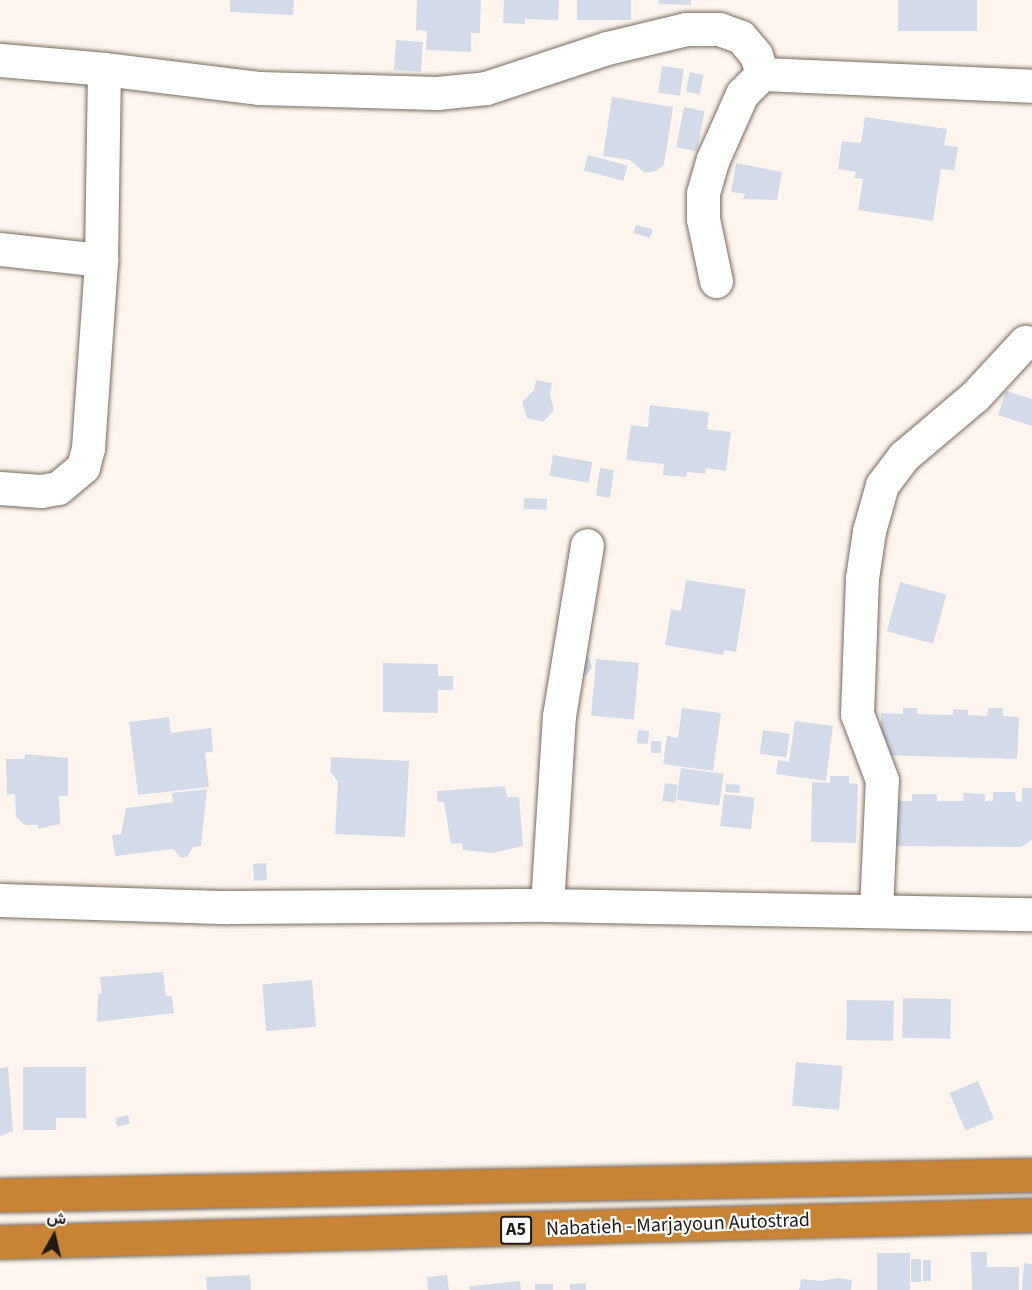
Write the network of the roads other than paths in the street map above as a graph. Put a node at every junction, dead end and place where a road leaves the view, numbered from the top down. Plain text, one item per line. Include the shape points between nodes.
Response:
1 (0, 60) edge
2 (104, 69) junction
3 (762, 74) junction
4 (1032, 86) edge
5 (0, 249) edge
6 (101, 260) junction
7 (716, 281) dead end
8 (1025, 342) dead end
9 (0, 488) edge
10 (587, 545) dead end
11 (0, 900) edge
12 (547, 904) junction
13 (876, 910) junction
14 (1032, 914) edge
15 (1032, 1175) edge
16 (0, 1195) edge
17 (1032, 1215) edge
18 (0, 1242) edge

1 - 2 street
2 - 3 street via 258,88 437,93 486,88 607,48 686,29 719,29 741,37 756,55
2 - 6 street
3 - 4 street
3 - 7 street via 742,94 713,159 703,193
5 - 6 street
6 - 9 street via 91,419 82,467 58,488
8 - 13 street via 975,396 904,456 882,485 869,531 862,578 857,714 882,780
10 - 12 street via 559,716
11 - 12 street via 228,907
12 - 13 street
13 - 14 street
15 - 16 highway, Nabatieh - Marjayoun Autostrad / A5
17 - 18 highway, Nabatieh - Marjayoun Autostrad / A5

